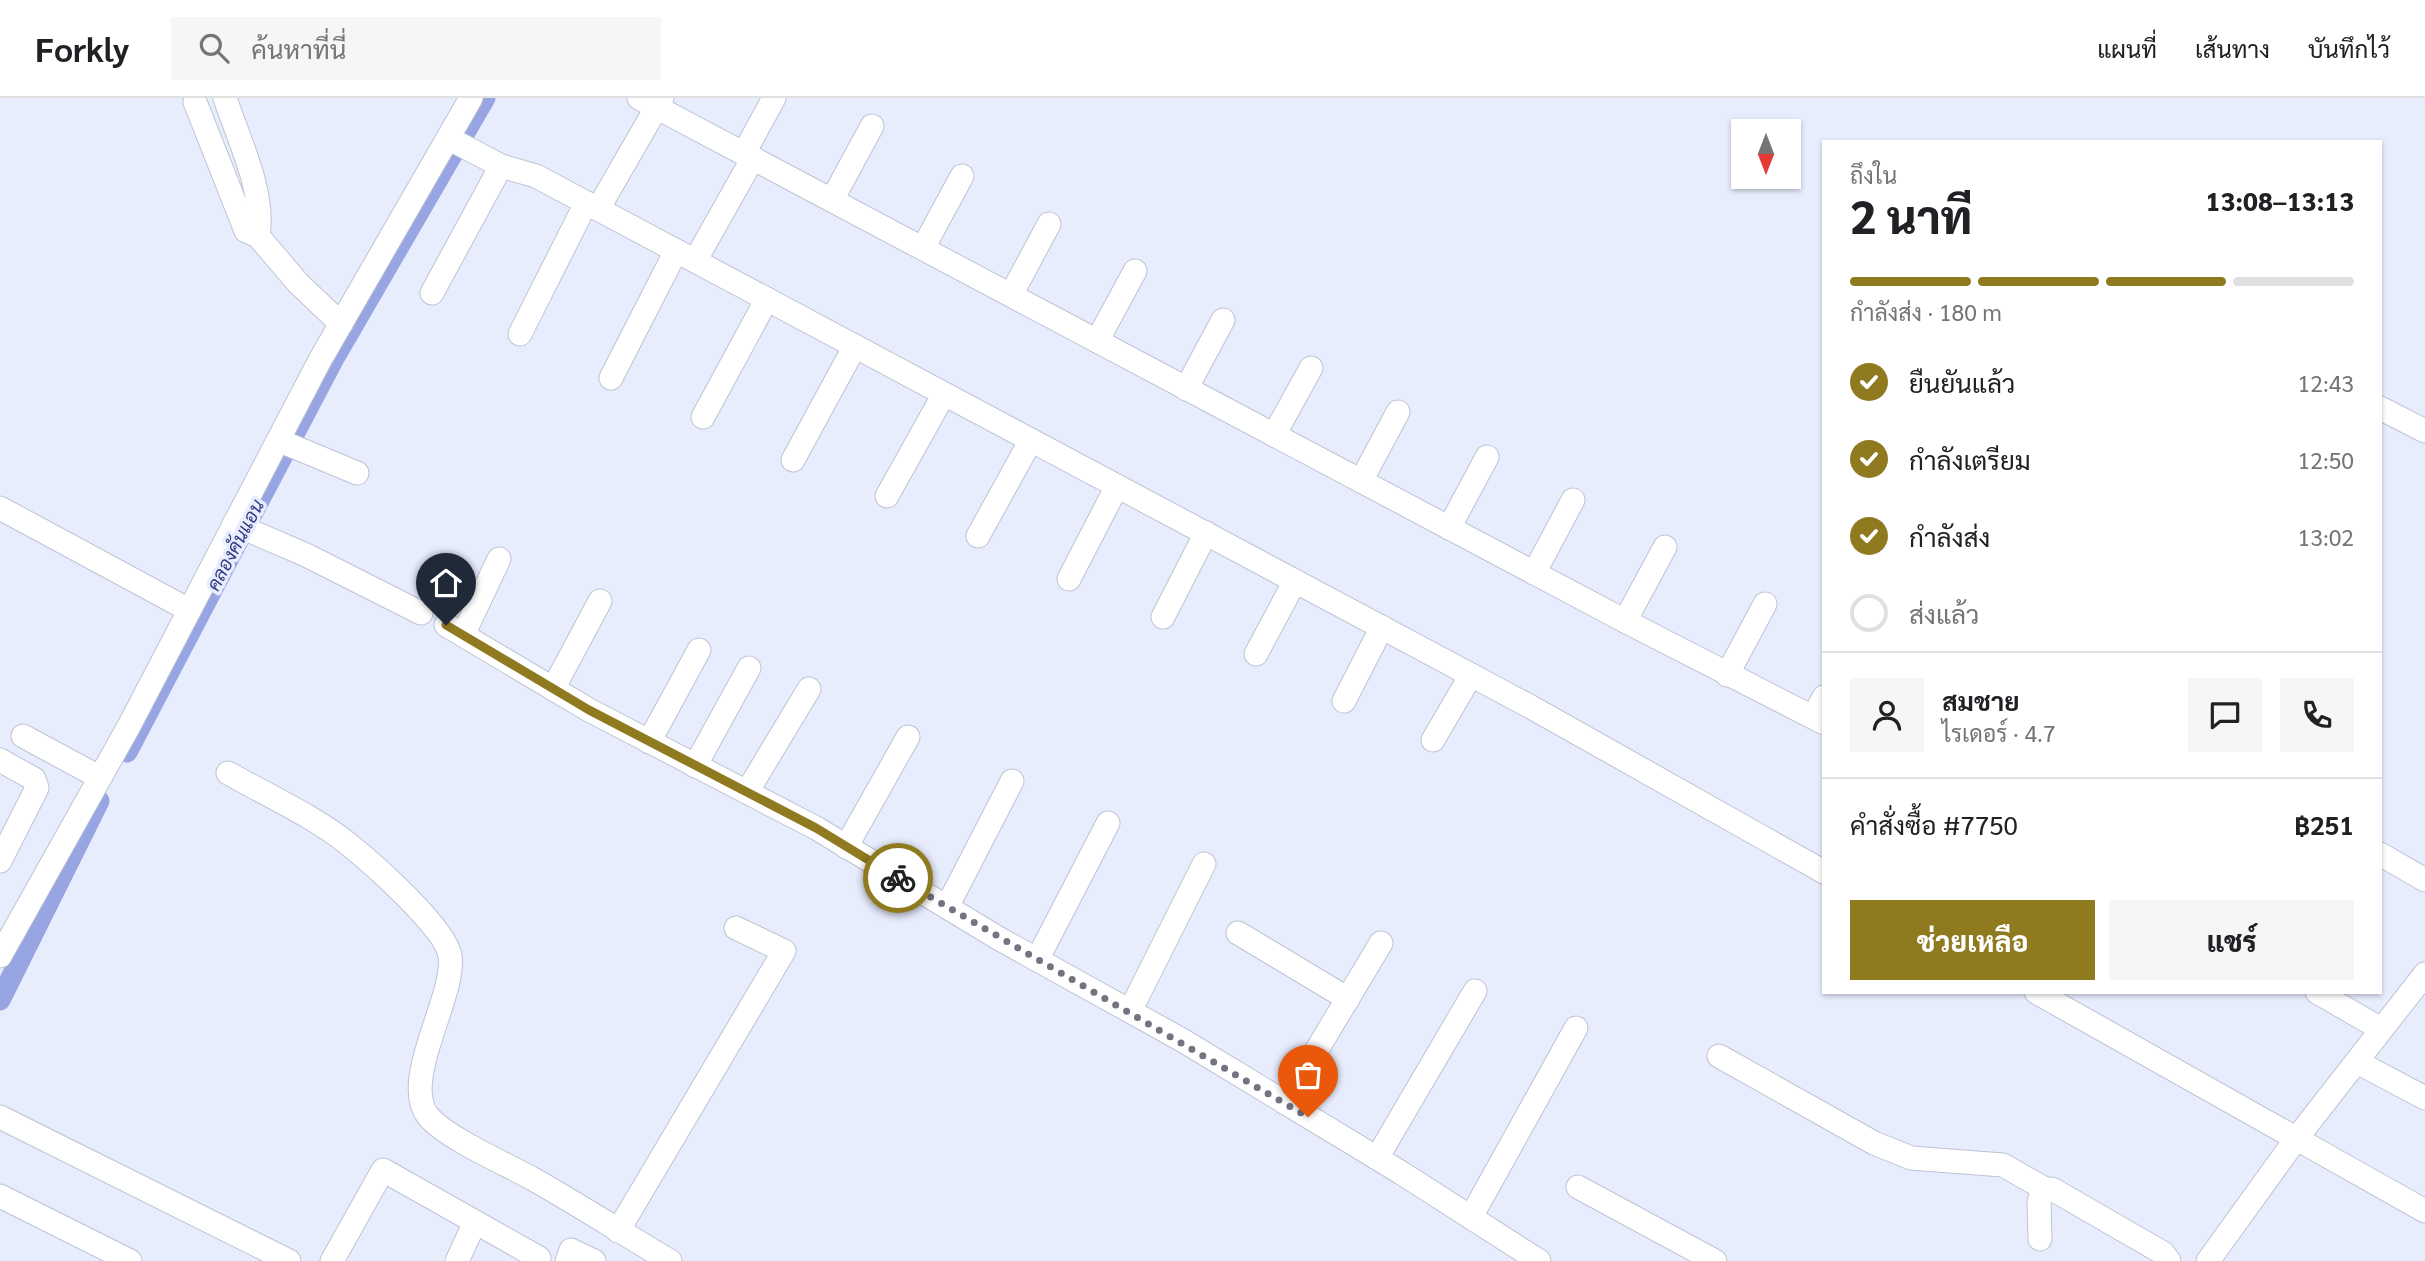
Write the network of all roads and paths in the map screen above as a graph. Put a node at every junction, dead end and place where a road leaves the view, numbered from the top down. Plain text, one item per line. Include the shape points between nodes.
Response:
1 (223, 98) edge
2 (471, 98) edge
3 (774, 98) edge
4 (191, 100) edge
5 (653, 101) edge
6 (872, 126) dead end
7 (453, 141) junction
8 (748, 156) junction
9 (495, 163) junction
10 (962, 176) dead end
11 (832, 201) junction
12 (592, 206) junction
13 (1049, 223) dead end
14 (258, 236) junction
15 (923, 248) junction
16 (685, 256) junction
17 (1135, 271) dead end
18 (432, 293) dead end
19 (1010, 295) junction
20 (767, 299) junction
21 (1223, 320) dead end
22 (341, 324) junction
23 (520, 334) dead end
24 (1097, 341) junction
25 (855, 346) junction
26 (1311, 368) dead end
27 (611, 378) dead end
28 (1186, 389) junction
29 (944, 394) junction
30 (2382, 409) edge
31 (1398, 412) dead end
32 (703, 417) dead end
33 (2425, 431) edge
34 (1274, 435) junction
35 (1031, 440) junction
36 (280, 441) junction
37 (1487, 457) dead end
38 (793, 460) dead end
39 (357, 473) dead end
40 (1361, 481) junction
41 (1117, 486) junction
42 (887, 496) dead end
43 (1573, 500) dead end
44 (0, 508) edge
45 (234, 524) junction
46 (1449, 528) junction
47 (1206, 533) junction
48 (978, 537) dead end
49 (1665, 547) dead end
50 (499, 559) dead end
51 (1534, 573) junction
52 (1069, 579) dead end
53 (1295, 581) junction
54 (600, 601) dead end
55 (1765, 604) dead end
56 (190, 610) junction
57 (421, 613) dead end
58 (1163, 617) dead end
59 (1625, 621) junction
60 (1382, 627) junction
61 (699, 650) dead end
62 (1256, 654) dead end
63 (749, 668) dead end
64 (1471, 675) junction
65 (1727, 675) junction
66 (553, 689) junction
67 (809, 689) dead end
68 (1344, 701) dead end
69 (1818, 720) edge
70 (23, 736) dead end
71 (908, 737) dead end
72 (1433, 740) dead end
73 (649, 742) junction
74 (0, 760) edge
75 (695, 766) junction
76 (228, 773) dead end
77 (99, 777) junction
78 (1012, 781) dead end
79 (747, 792) junction
80 (1108, 823) dead end
81 (846, 846) junction
82 (2382, 855) edge
83 (0, 860) edge
84 (1204, 864) dead end
85 (1822, 871) edge
86 (2382, 873) edge
87 (2425, 880) edge
88 (2425, 897) edge
89 (947, 908) junction
90 (736, 928) dead end
91 (1238, 933) dead end
92 (1381, 943) dead end
93 (0, 956) edge
94 (1037, 960) junction
95 (2425, 974) edge
96 (1475, 992) dead end
97 (2040, 994) edge
98 (2320, 994) edge
99 (1348, 999) junction
100 (1130, 1011) junction
101 (1576, 1028) dead end
102 (2381, 1029) junction
103 (1719, 1056) dead end
104 (2357, 1062) junction
105 (2425, 1098) edge
106 (1285, 1103) junction
107 (0, 1116) edge
108 (2296, 1139) junction
109 (1377, 1158) junction
110 (1578, 1187) dead end
111 (2045, 1189) junction
112 (0, 1196) edge
113 (2425, 1211) edge
114 (1471, 1217) junction
115 (475, 1222) junction
116 (618, 1231) junction
117 (2040, 1239) dead end
118 (540, 1258) dead end
119 (130, 1261) edge
120 (289, 1261) edge
121 (332, 1261) edge
122 (457, 1261) edge
123 (567, 1261) edge
124 (594, 1261) edge
125 (670, 1261) edge
126 (1539, 1261) edge
127 (1715, 1261) edge
128 (2169, 1261) edge
129 (2208, 1261) edge

1 - 4 street
1 - 14 street via 257,195
2 - 7 street
3 - 8 street
4 - 14 street via 246,231
5 - 8 street
5 - 12 street
6 - 11 street
7 - 9 street
7 - 22 street
8 - 11 street
8 - 16 street
9 - 12 street via 536,177
9 - 18 street
10 - 15 street
11 - 15 street
12 - 16 street
12 - 23 street
13 - 19 street
14 - 22 street
15 - 19 street
16 - 20 street
16 - 27 street
17 - 24 street
19 - 24 street
20 - 25 street
20 - 32 street
21 - 28 street
22 - 36 street
24 - 28 street
25 - 29 street
25 - 38 street
26 - 34 street
28 - 34 street
29 - 35 street
29 - 42 street
30 - 33 street
31 - 40 street
34 - 40 street
35 - 41 street
35 - 48 street
36 - 39 street
36 - 45 street
37 - 46 street
40 - 46 street
41 - 47 street
41 - 52 street
43 - 51 street
44 - 56 street
45 - 56 street
45 - 57 street
46 - 51 street
47 - 53 street
47 - 58 street
49 - 59 street
50 - 66 street via 455,629
51 - 59 street
53 - 60 street
53 - 62 street
54 - 66 street
55 - 65 street
56 - 77 street
59 - 65 street
60 - 64 street
60 - 68 street
61 - 73 street
63 - 75 street
64 - 72 street
64 - 85 street
65 - 69 street
66 - 73 street
67 - 79 street
70 - 77 street
71 - 81 street
73 - 75 street
74 - 83 street via 34,779 37,789
75 - 79 street
76 - 116 street via 346,842 433,923 450,955 422,1081 427,1114 440,1128
77 - 93 street
78 - 89 street
79 - 81 street
80 - 94 street
81 - 89 street
82 - 87 street
84 - 100 street
86 - 88 street
89 - 94 street
90 - 116 street via 784,951
91 - 99 street
92 - 99 street
94 - 100 street
95 - 102 street
96 - 109 street
97 - 108 street
98 - 102 street
99 - 106 street
100 - 106 street
101 - 114 street
102 - 104 street
103 - 111 street via 1886,1148 1911,1158 2003,1165
104 - 105 street
104 - 108 street
106 - 109 street
107 - 120 street
108 - 113 street
108 - 129 street
109 - 114 street
110 - 127 street
111 - 117 street via 2039,1202
111 - 128 street via 2163,1253
112 - 119 street
114 - 126 street
115 - 118 street
115 - 121 street via 383,1170
115 - 122 street
116 - 125 street
123 - 124 street via 571,1250

